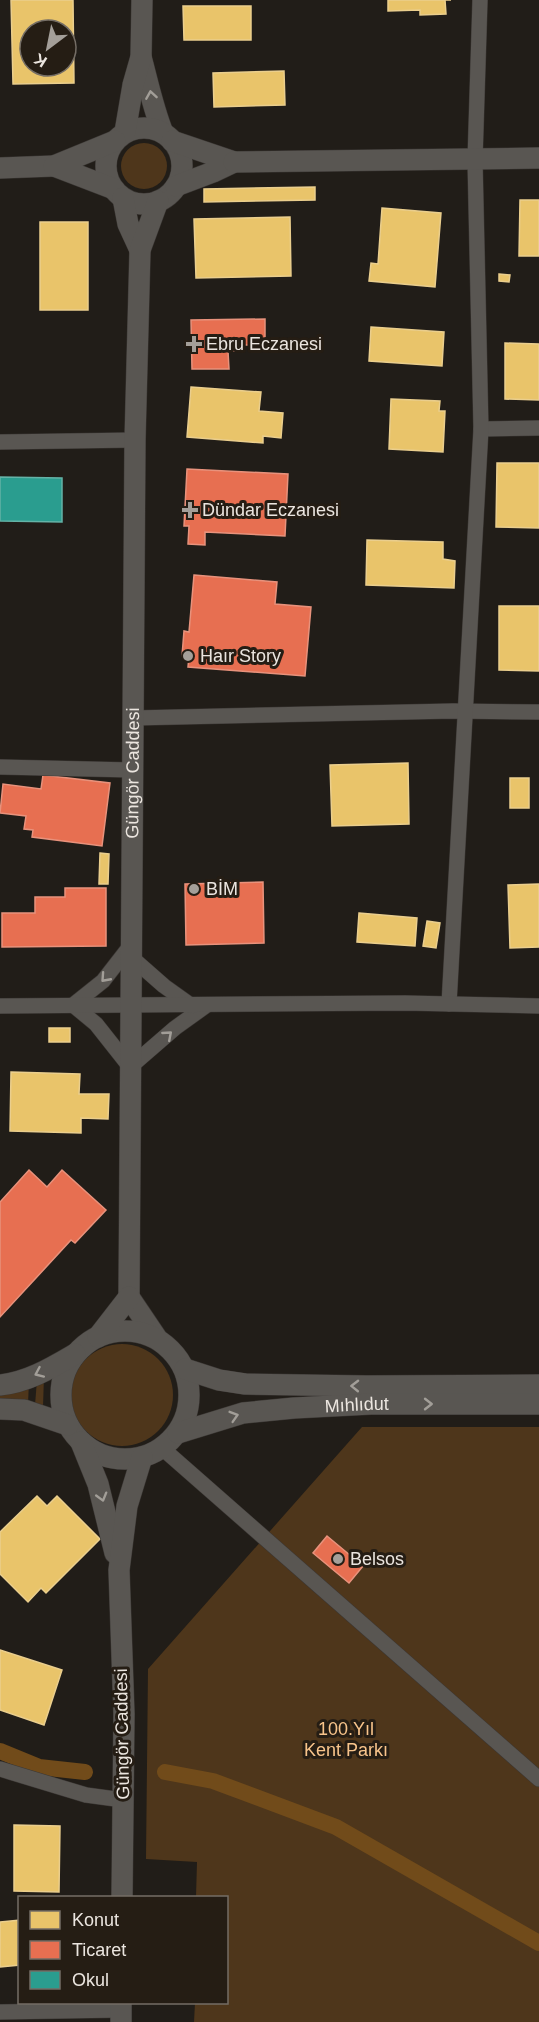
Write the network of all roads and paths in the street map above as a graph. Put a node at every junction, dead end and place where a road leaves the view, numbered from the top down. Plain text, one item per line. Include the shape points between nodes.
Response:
1 (142, 0) edge
2 (480, 0) edge
3 (141, 57) junction
4 (120, 136) junction
5 (167, 137) junction
6 (539, 158) edge
7 (475, 160) junction
8 (234, 162) junction
9 (54, 166) junction
10 (0, 168) edge
11 (176, 186) junction
12 (119, 194) junction
13 (158, 201) junction
14 (140, 250) junction
15 (539, 428) edge
16 (481, 429) junction
17 (135, 440) junction
18 (0, 442) edge
19 (464, 711) junction
20 (539, 712) edge
21 (133, 718) junction
22 (0, 767) edge
23 (132, 770) junction
24 (131, 951) junction
25 (449, 1004) junction
26 (72, 1005) junction
27 (200, 1005) junction
28 (0, 1006) edge
29 (130, 1006) junction
30 (539, 1006) edge
31 (130, 1067) junction
32 (129, 1297) junction
33 (98, 1337) junction
34 (156, 1337) junction
35 (75, 1353) junction
36 (185, 1369) junction
37 (0, 1384) edge
38 (539, 1385) edge
39 (539, 1404) edge
40 (0, 1409) edge
41 (68, 1425) junction
42 (178, 1433) junction
43 (81, 1442) junction
44 (162, 1448) junction
45 (142, 1457) junction
46 (118, 1570) junction
47 (0, 1769) edge
48 (539, 1779) edge
49 (123, 1800) junction
50 (122, 1896) edge
51 (0, 2012) edge
52 (121, 2012) edge

1 - 3 main road
2 - 7 street
3 - 4 main road
5 -> 3 main road via 152,108
4 - 5 main road via 151,128
4 - 9 main road
4 - 12 main road via 108,152 105,165 107,178
5 - 8 main road
5 - 11 main road via 182,162
6 - 7 main road
7 - 8 main road
7 - 16 street
8 - 11 main road
9 - 10 main road
9 - 12 main road
11 - 13 main road
12 - 13 main road via 135,203
12 - 14 main road
13 - 14 main road
14 - 17 main road, Güngör Caddesi
15 - 16 street
16 - 19 street
17 - 18 street
17 - 21 main road, Güngör Caddesi
19 - 20 street
19 - 21 street
19 - 25 street
21 - 23 main road, Güngör Caddesi
22 - 23 street
23 - 24 main road, Güngör Caddesi
24 -> 26 street via 103,981
24 - 27 street via 164,986
24 - 29 main road, Güngör Caddesi
25 - 27 street
25 - 30 street
26 - 28 street
26 - 29 street
26 - 31 street via 96,1024
27 - 29 street
31 -> 27 street
29 - 31 main road, Güngör Caddesi
31 - 32 main road, Güngör Caddesi
32 - 33 main road
32 - 34 main road
33 - 34 main road via 113,1331 135,1331
33 - 35 main road
34 - 36 main road via 173,1351
35 -> 37 main road via 40,1374
35 - 41 main road via 62,1383 61,1404
38 -> 36 main road, Mıhlıdut via 245,1384
36 - 42 main road via 190,1391 188,1413
42 -> 39 main road, Mıhlıdut via 243,1413 294,1408
40 - 41 main road via 24,1410
41 - 43 main road
42 - 44 main road
43 - 45 main road via 110,1457
43 -> 46 main road via 109,1522
44 - 45 main road
44 - 48 street
45 - 46 main road via 127,1506
46 - 49 main road, Güngör Caddesi
47 - 49 street via 86,1795
49 - 50 main road, Güngör Caddesi
51 - 52 street

